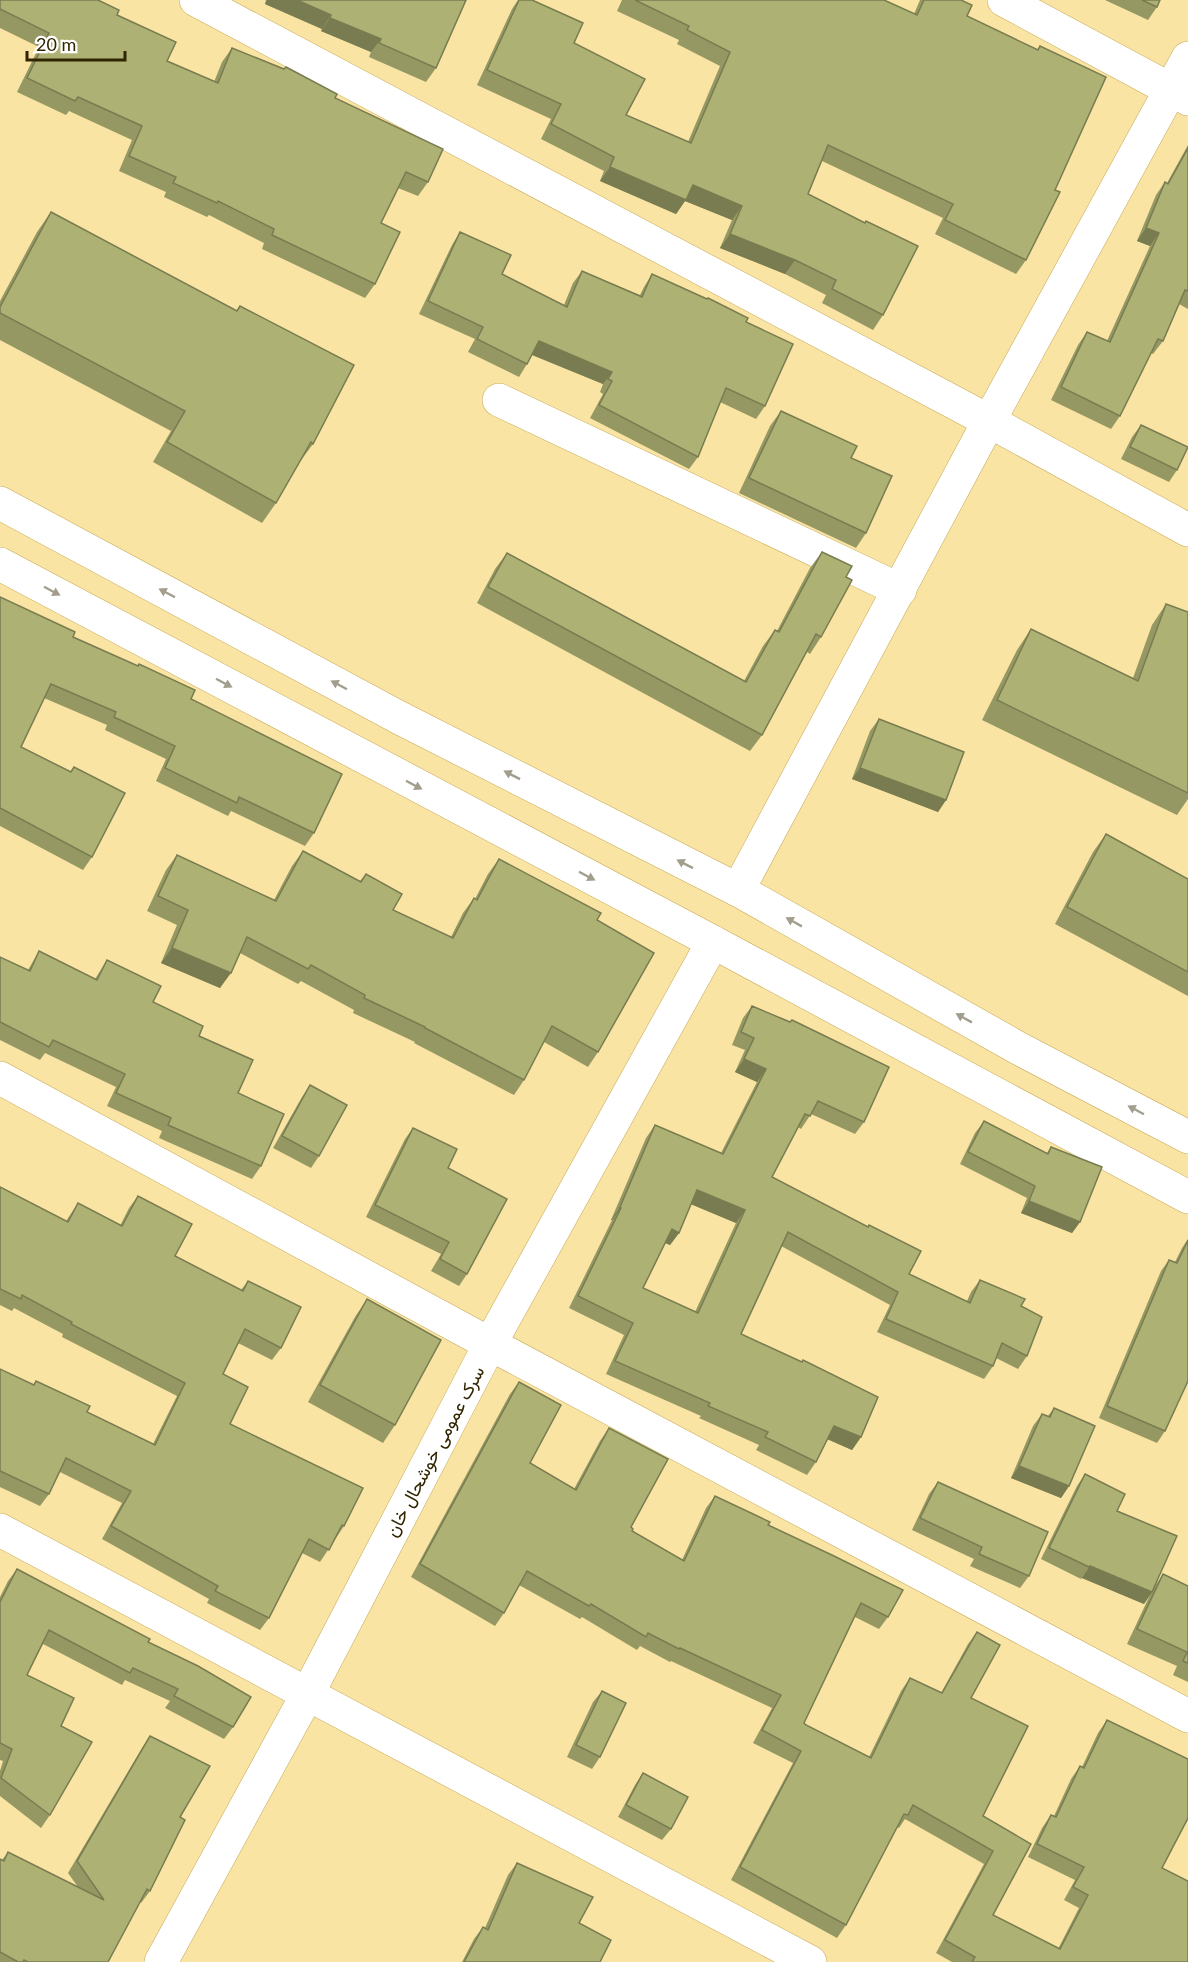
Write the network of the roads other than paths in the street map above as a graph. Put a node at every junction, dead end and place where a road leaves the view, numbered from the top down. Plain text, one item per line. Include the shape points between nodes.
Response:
1 (196, 0) edge
2 (1004, 0) edge
3 (1188, 58) edge
4 (1179, 95) edge
5 (499, 400) dead end
6 (989, 422) junction
7 (0, 503) edge
8 (1188, 530) edge
9 (0, 564) edge
10 (900, 590) junction
11 (398, 717) junction
12 (374, 763) junction
13 (738, 890) junction
14 (713, 942) junction
15 (1018, 1048) junction
16 (0, 1077) edge
17 (992, 1093) junction
18 (1188, 1137) edge
19 (1188, 1197) edge
20 (490, 1344) junction
21 (0, 1530) edge
22 (307, 1695) junction
23 (1188, 1716) edge
24 (161, 1962) edge
25 (810, 1962) edge

1 - 6 street
2 - 4 street
3 - 4 street
4 - 6 street
5 - 10 street
6 - 8 street
6 - 10 street
11 -> 7 street
9 -> 12 street
10 - 13 street
11 - 12 street
13 -> 11 street
12 -> 14 street
15 -> 13 street
14 - 17 street
14 - 20 street, سرک عمومی خوشحال خان
15 - 17 street
18 -> 15 street
16 - 20 street
17 - 19 street
20 - 22 street, سرک عمومی خوشحال خان
20 - 23 street
21 - 22 street
22 - 24 street, سرک عمومی خوشحال خان
22 - 25 street

